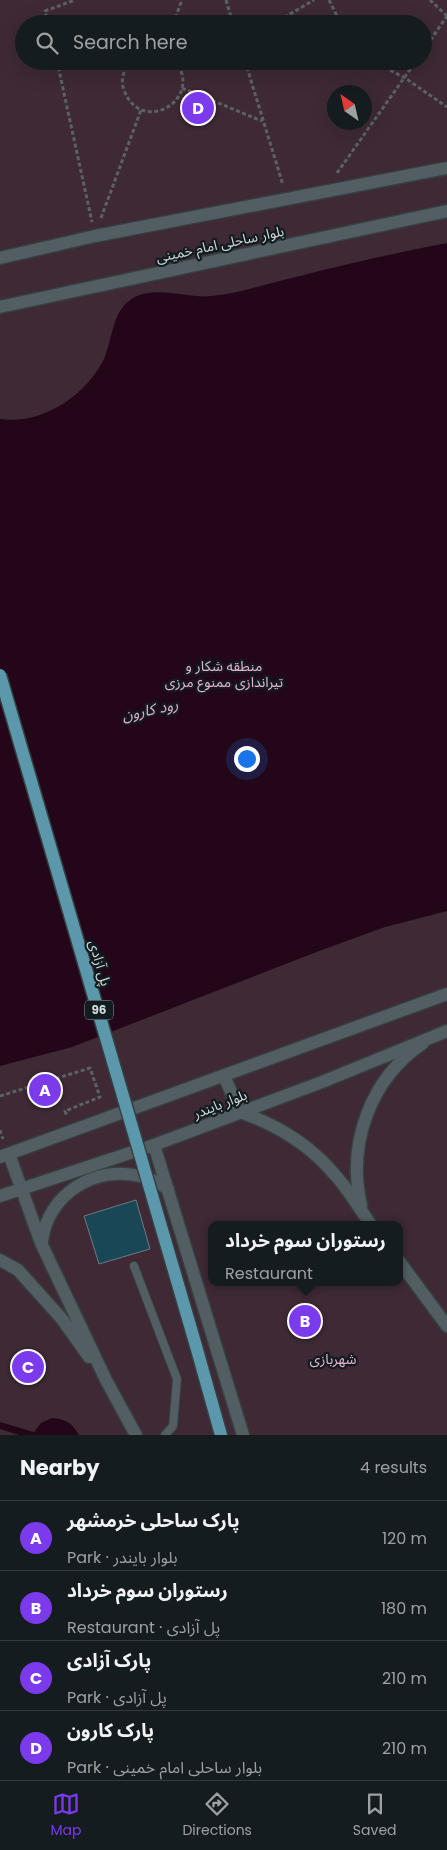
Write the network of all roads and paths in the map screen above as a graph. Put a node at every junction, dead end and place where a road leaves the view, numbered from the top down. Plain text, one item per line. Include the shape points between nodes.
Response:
1 (75, 0) edge
2 (182, 0) edge
3 (226, 0) edge
4 (314, 0) edge
5 (329, 0) edge
6 (430, 0) edge
7 (47, 15) edge
8 (176, 15) edge
9 (230, 15) edge
10 (288, 15) edge
11 (336, 15) edge
12 (447, 16) edge
13 (432, 38) edge
14 (58, 70) edge
15 (124, 70) edge
16 (180, 70) edge
17 (248, 70) edge
18 (390, 70) edge
19 (410, 70) edge
20 (405, 78) junction
21 (182, 88) junction
22 (447, 107) edge
23 (141, 110) junction
24 (263, 122) junction
25 (447, 168) edge
26 (323, 192) junction
27 (287, 199) junction
28 (447, 211) edge
29 (95, 236) junction
30 (0, 258) edge
31 (0, 307) edge
32 (0, 675) edge
33 (447, 994) edge
34 (447, 1031) edge
35 (433, 1036) junction
36 (224, 1076) junction
37 (0, 1096) edge
38 (240, 1112) junction
39 (72, 1131) junction
40 (154, 1145) junction
41 (4, 1156) edge
42 (21, 1188) junction
43 (168, 1189) junction
44 (0, 1196) edge
45 (362, 1212) junction
46 (368, 1221) edge
47 (42, 1242) junction
48 (0, 1260) edge
49 (134, 1266) dead end
50 (403, 1267) edge
51 (447, 1326) edge
52 (106, 1380) junction
53 (136, 1435) edge
54 (165, 1435) edge
55 (221, 1435) edge
56 (243, 1435) edge

1 - 7 path via 46,11
2 - 8 path
3 - 9 path
4 - 10 path
5 - 11 path
6 - 12 path
12 - 13 path
14 - 29 path
15 - 23 path via 121,84 127,100
16 - 21 path
17 - 24 path
18 - 20 path
19 - 20 path
20 - 22 path
20 - 26 path
21 - 23 path via 174,103 158,112
21 - 24 path
23 - 29 path
24 - 27 path
25 - 26 street
26 - 27 street
27 - 29 street
28 - 31 street, بلوار ساحلی امام خمینی
29 - 30 street
32 - 55 main road, پل آزادی / 96, bridge
33 - 36 street, بلوار بایندر
34 - 35 street, بلوار بایندر
35 - 38 street, بلوار بایندر
35 - 45 street via 399,1062 374,1097 366,1116 360,1135 356,1174
36 - 38 street
36 - 39 street, بلوار بایندر
37 - 39 path via 90,1068 100,1097 65,1111
38 - 40 street, بلوار بایندر
38 - 45 street via 300,1142 335,1174
39 - 41 street, بلوار بایندر
40 - 42 street, بلوار بایندر
40 - 43 street
41 - 42 street
42 - 44 street, بلوار بایندر
42 - 47 street
43 - 47 street via 156,1181 127,1173 82,1182 50,1214 43,1229
43 - 56 street
45 - 46 street
47 - 52 street
48 - 52 street via 18,1270 62,1319
49 - 54 lane via 177,1379 173,1426
50 - 51 street
52 - 53 street

